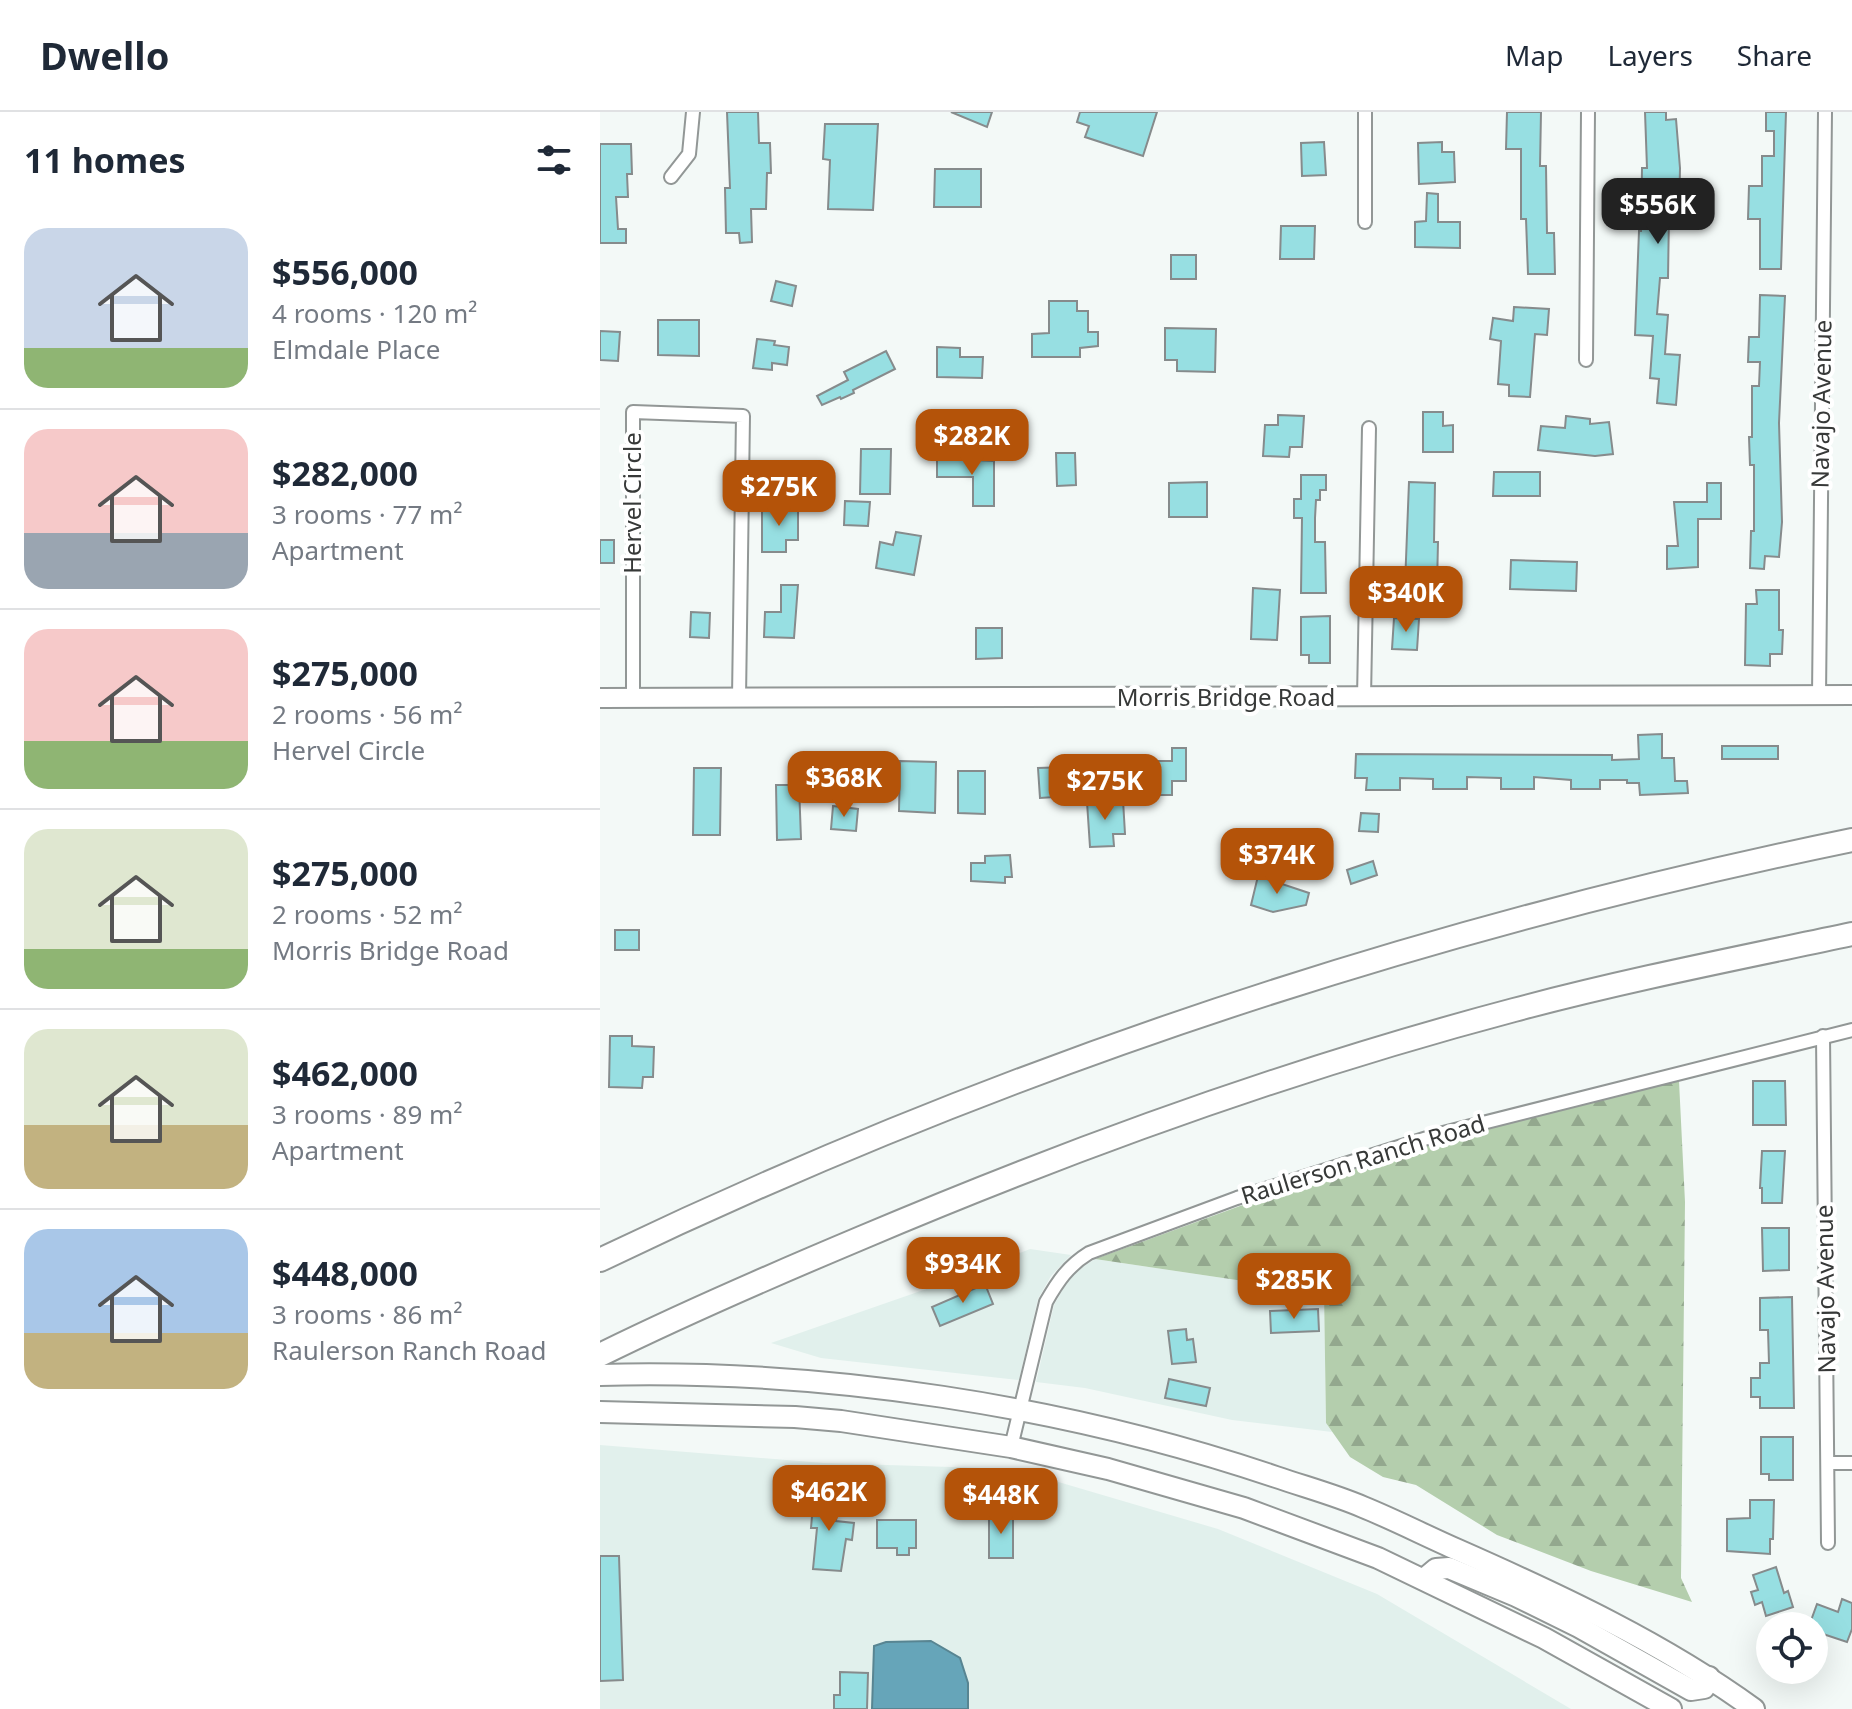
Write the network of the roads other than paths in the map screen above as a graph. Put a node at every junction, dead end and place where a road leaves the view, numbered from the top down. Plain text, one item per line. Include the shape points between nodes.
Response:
1 (693, 112) edge
2 (1365, 112) edge
3 (1588, 112) edge
4 (1825, 112) edge
5 (671, 177) dead end
6 (1365, 222) dead end
7 (1586, 360) dead end
8 (1369, 428) dead end
9 (1852, 695) edge
10 (1819, 696) junction
11 (600, 698) edge
12 (633, 698) junction
13 (739, 698) junction
14 (1364, 698) junction
15 (1852, 840) edge
16 (1852, 934) edge
17 (1852, 1030) edge
18 (1823, 1036) junction
19 (600, 1260) edge
20 (600, 1355) edge
21 (600, 1375) edge
22 (1021, 1411) junction
23 (600, 1412) edge
24 (1011, 1447) junction
25 (1828, 1463) junction
26 (1852, 1463) edge
27 (1828, 1543) dead end
28 (1424, 1579) junction
29 (1709, 1677) junction
30 (1671, 1709) edge
31 (1754, 1709) edge

1 - 5 street via 689,154
2 - 6 street
3 - 7 street
4 - 10 street, Navajo Avenue
8 - 14 street
9 - 10 street, Morris Bridge Road
10 - 14 street, Morris Bridge Road
11 - 12 street, Morris Bridge Road
12 - 13 street, Morris Bridge Road
12 - 13 street, Hervel Circle via 633,412 743,416
13 - 14 street, Morris Bridge Road
15 - 19 highway via 1523,918 1216,1010 915,1121
16 - 20 highway via 1513,1010 1254,1089 957,1197
17 - 18 street, Raulerson Ranch Road
18 - 22 street, Raulerson Ranch Road via 1443,1133 1237,1198 1089,1253 1072,1264 1046,1302
18 - 25 street, Navajo Avenue
21 - 22 main road via 801,1380
22 - 24 street, Raulerson Ranch Road
22 - 29 main road via 1085,1422 1235,1462 1361,1506 1545,1587
23 - 24 main road via 795,1417
24 - 28 main road via 1244,1508
25 - 26 street
25 - 27 street, Navajo Avenue
28 - 29 main road via 1436,1569 1449,1568 1579,1627 1691,1690 1704,1688
28 - 30 main road
29 - 31 main road

